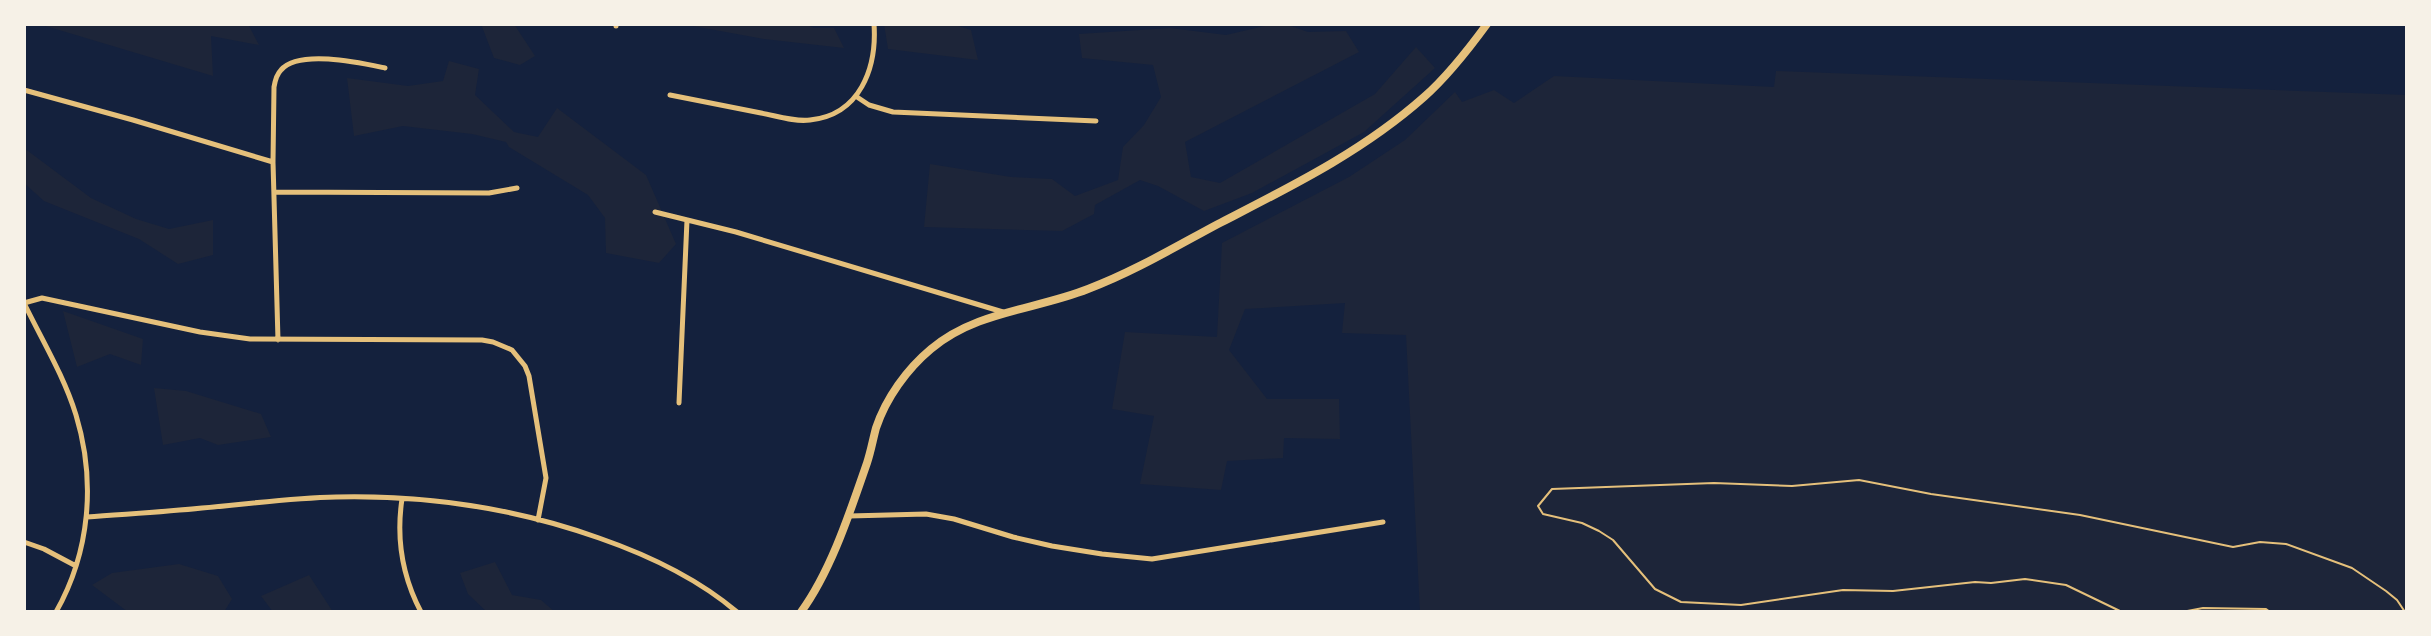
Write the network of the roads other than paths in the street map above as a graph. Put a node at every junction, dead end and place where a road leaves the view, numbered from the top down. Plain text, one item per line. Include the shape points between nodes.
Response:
1 (874, 24) edge
2 (1487, 24) edge
3 (385, 68) dead end
4 (24, 90) edge
5 (670, 95) dead end
6 (857, 97) junction
7 (1096, 121) dead end
8 (273, 162) junction
9 (517, 188) dead end
10 (274, 192) junction
11 (655, 212) dead end
12 (687, 220) junction
13 (24, 303) edge
14 (1003, 312) junction
15 (278, 340) junction
16 (679, 403) dead end
17 (402, 499) junction
18 (848, 516) junction
19 (87, 517) junction
20 (538, 520) junction
21 (1383, 522) dead end
22 (24, 542) edge
23 (76, 566) junction
24 (56, 612) edge
25 (421, 612) edge
26 (737, 612) edge
27 (801, 612) edge

1 - 6 street via 872,59
2 - 14 main road via 1425,96 1349,154 1108,281
3 - 8 street via 306,59 281,70 274,87
4 - 8 street
5 - 6 street via 808,121 837,113
6 - 7 street via 893,112
8 - 10 street
9 - 10 street via 489,193
10 - 15 street
11 - 12 street
12 - 14 street
12 - 16 street
13 - 15 street via 42,298 200,332
13 - 19 street via 76,414 85,454
14 - 18 main road via 941,341 899,384 877,426
15 - 20 street via 482,340 512,350 529,376 545,464
17 - 19 street via 292,499
17 - 20 street via 500,510
17 - 25 street via 400,551
18 - 21 street via 926,514 1046,545 1152,559
18 - 27 main road
19 - 23 street
20 - 26 street via 581,531 662,564
22 - 23 street
23 - 24 street

